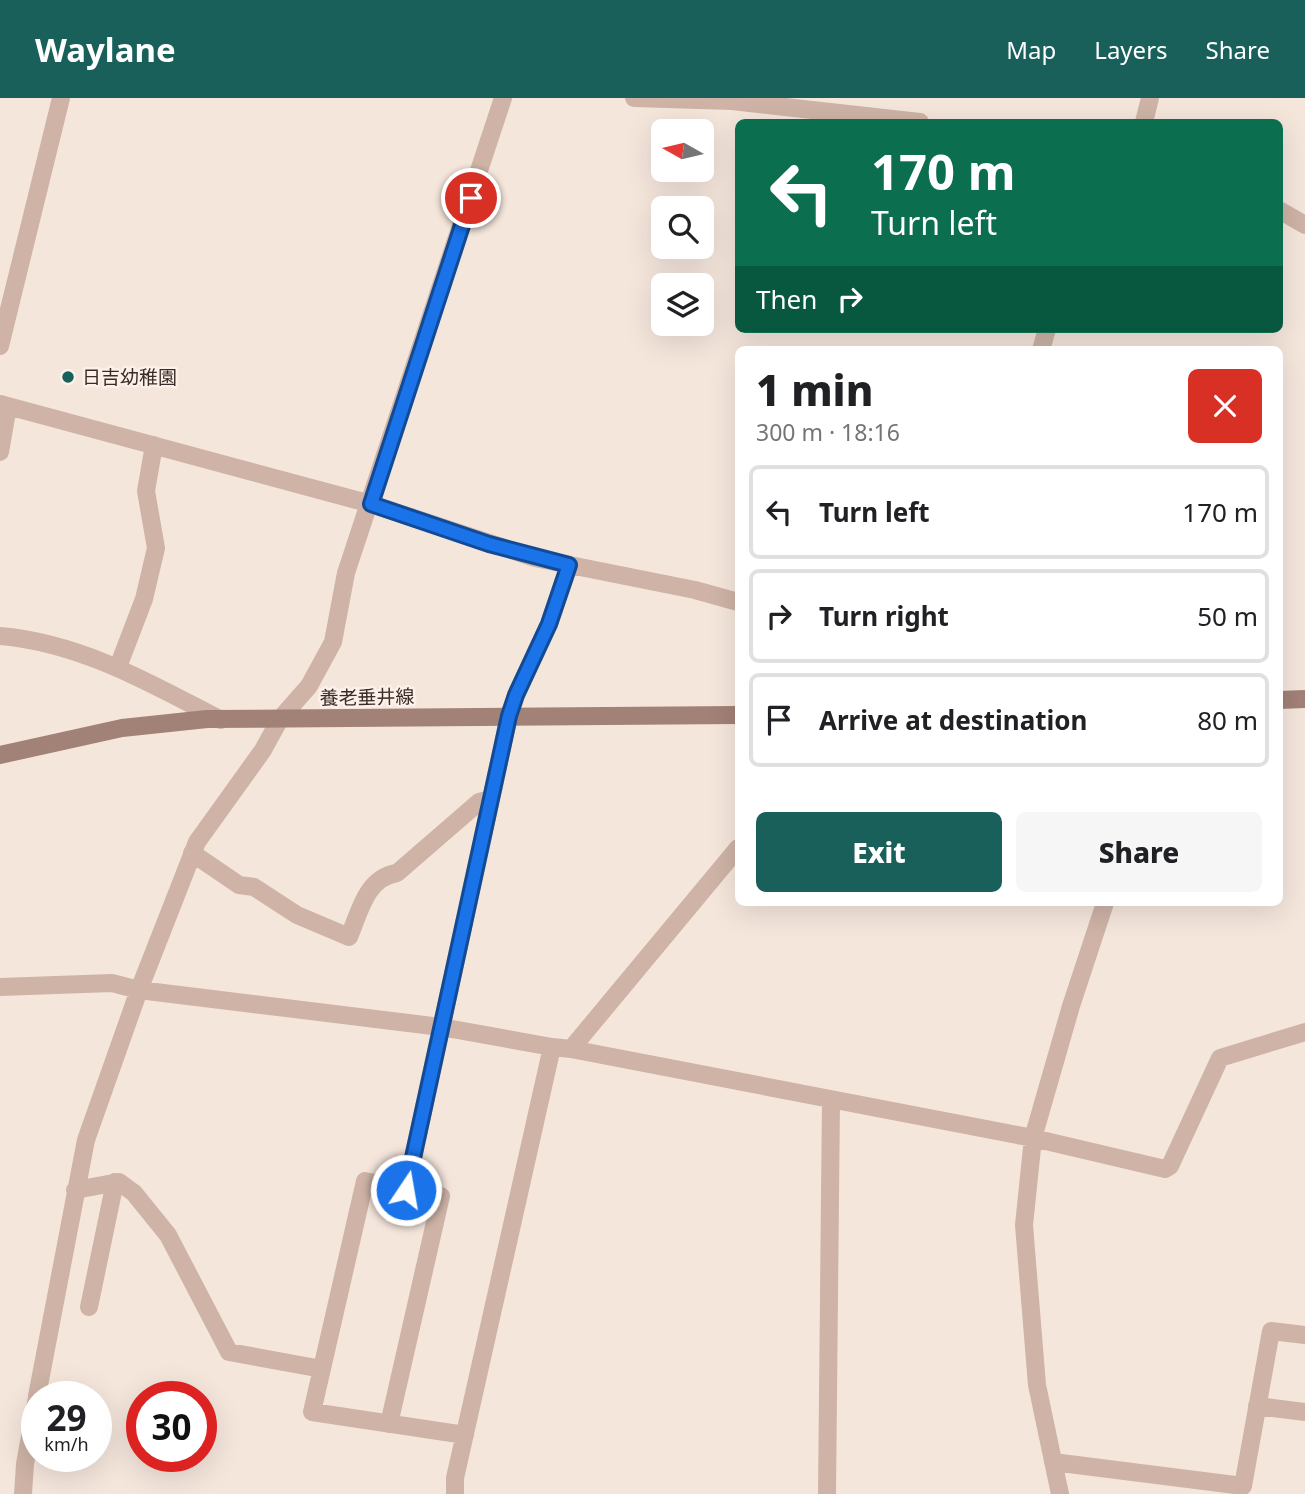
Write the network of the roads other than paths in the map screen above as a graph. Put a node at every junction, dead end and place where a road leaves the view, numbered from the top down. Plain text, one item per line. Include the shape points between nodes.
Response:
1 (61, 98) edge
2 (503, 98) edge
3 (634, 98) edge
4 (1150, 98) edge
5 (732, 100) edge
6 (894, 119) edge
7 (1145, 119) edge
8 (1283, 212) edge
9 (1305, 225) edge
10 (0, 346) edge
11 (4, 405) edge
12 (154, 445) junction
13 (0, 453) edge
14 (371, 504) junction
15 (569, 565) junction
16 (735, 601) edge
17 (0, 636) edge
18 (118, 667) junction
19 (1305, 699) edge
20 (1283, 700) edge
21 (735, 715) edge
22 (509, 716) junction
23 (280, 719) junction
24 (221, 720) junction
25 (0, 755) edge
26 (491, 799) junction
27 (735, 852) edge
28 (192, 853) junction
29 (1104, 906) edge
30 (0, 987) edge
31 (139, 989) junction
32 (441, 1027) junction
33 (1305, 1032) edge
34 (552, 1047) junction
35 (571, 1049) junction
36 (831, 1099) junction
37 (1033, 1138) junction
38 (116, 1182) junction
39 (75, 1190) junction
40 (406, 1190) junction
41 (89, 1307) dead end
42 (1305, 1335) edge
43 (322, 1369) junction
44 (40, 1381) edge
45 (1257, 1406) junction
46 (1305, 1412) edge
47 (389, 1424) junction
48 (465, 1435) junction
49 (1053, 1462) junction
50 (24, 1472) edge
51 (23, 1494) edge
52 (455, 1494) edge
53 (827, 1494) edge
54 (1060, 1494) edge

1 - 10 street
2 - 14 street
3 - 5 street
4 - 7 street
5 - 6 street
8 - 9 street
11 - 12 street
11 - 13 street
12 - 14 street
12 - 18 street via 146,491 156,548 144,599
14 - 15 street
14 - 23 street via 346,573 333,642 309,686
15 - 16 street
15 - 22 street
17 - 18 street via 35,639
18 - 24 street
19 - 20 main road
21 - 22 main road, 養老垂井線
22 - 23 main road, 養老垂井線
22 - 26 street
23 - 24 main road, 養老垂井線
23 - 28 street
24 - 25 main road, 養老垂井線 via 122,728
26 - 28 street via 479,802 397,873 372,884 349,937 297,915 254,887 239,885
26 - 32 street
27 - 35 street
28 - 31 street
29 - 37 street
30 - 31 street via 112,983
31 - 32 street
31 - 39 street via 86,1140
32 - 34 street
32 - 40 street
33 - 37 street via 1220,1058 1165,1169
34 - 35 street
34 - 48 street
35 - 36 street
36 - 37 street
36 - 53 street
37 - 49 street via 1024,1225 1037,1385
38 - 39 street
38 - 41 street
38 - 43 street via 134,1193 168,1235 229,1352
39 - 44 street
40 - 43 street via 365,1181
40 - 47 street via 441,1196
42 - 45 street via 1271,1331
43 - 47 street via 312,1412
45 - 46 street
45 - 49 street via 1243,1486
47 - 48 street
48 - 52 street
49 - 54 street
50 - 51 street

